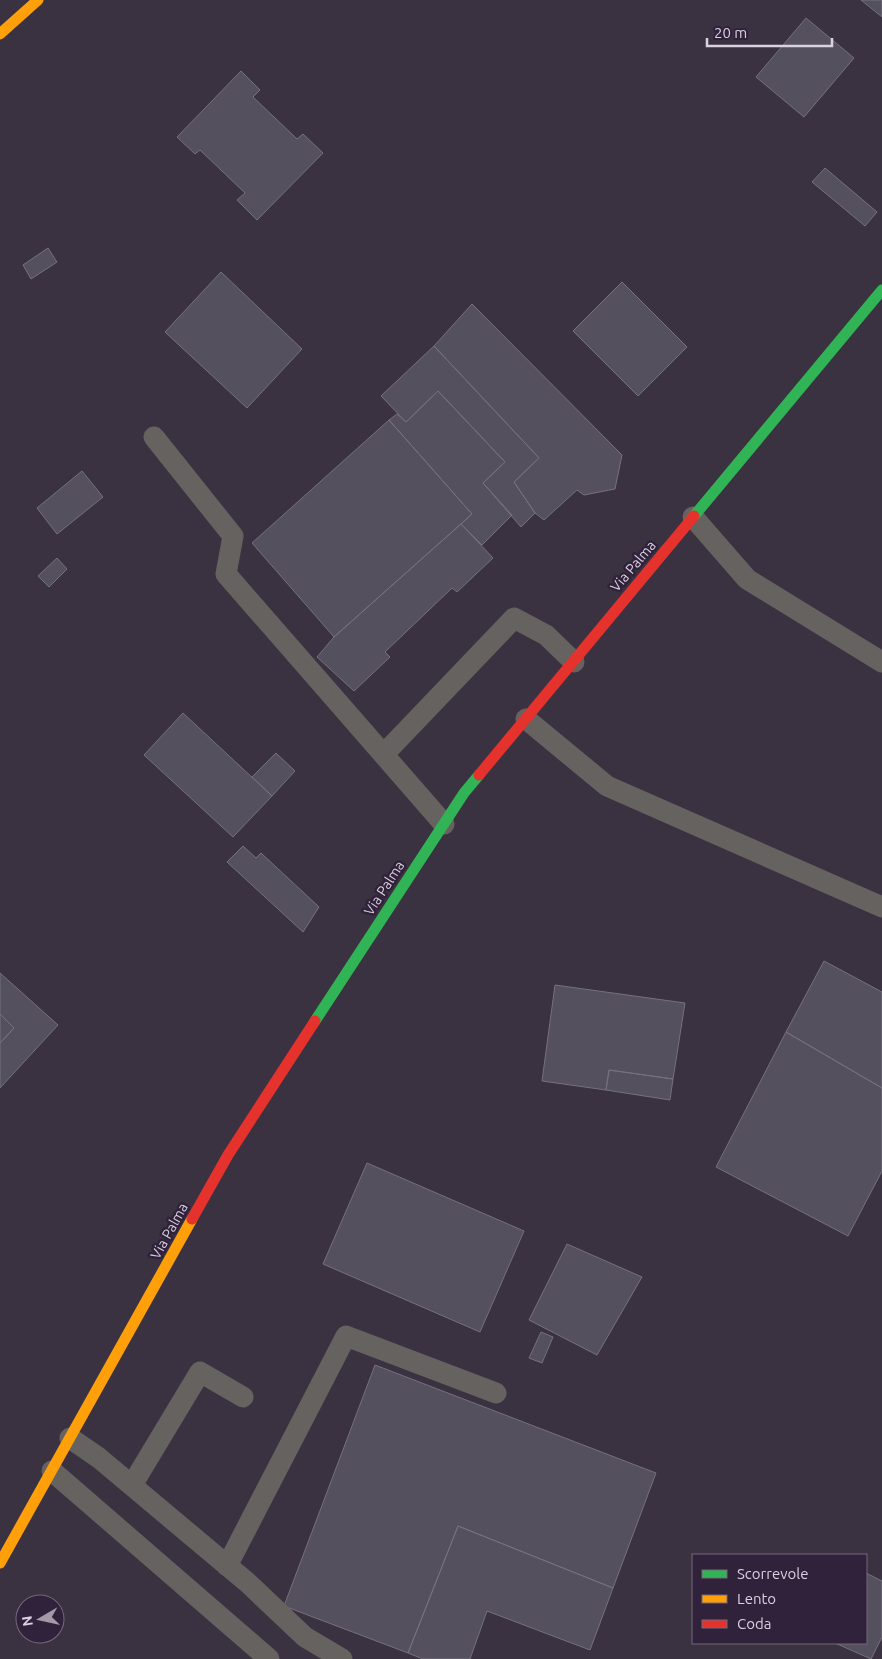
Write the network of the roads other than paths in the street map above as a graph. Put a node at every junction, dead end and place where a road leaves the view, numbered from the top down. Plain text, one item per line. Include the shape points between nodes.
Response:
1 (38, 0) edge
2 (0, 34) edge
3 (882, 290) edge
4 (154, 438) dead end
5 (693, 517) junction
6 (574, 662) junction
7 (882, 662) edge
8 (526, 719) junction
9 (384, 754) junction
10 (444, 824) junction
11 (882, 907) edge
12 (496, 1393) dead end
13 (243, 1398) dead end
14 (70, 1438) junction
15 (52, 1471) junction
16 (132, 1485) junction
17 (0, 1563) edge
18 (227, 1566) junction
19 (269, 1659) edge
20 (342, 1659) edge

1 - 2 main road
3 - 5 main road, Via Palma
4 - 9 lane via 233,536 226,574
5 - 6 main road, Via Palma
5 - 7 lane via 747,579
6 - 8 main road, Via Palma
6 - 9 lane via 546,635 514,618
8 - 10 main road, Via Palma via 464,793
8 - 11 lane via 607,786
9 - 10 lane
10 - 14 main road, Via Palma via 228,1155
12 - 18 lane via 346,1336
13 - 16 lane via 200,1372
14 - 15 main road, Via Palma
14 - 16 lane
15 - 17 main road, Via Palma
15 - 19 lane
16 - 18 lane
18 - 20 lane via 305,1637

